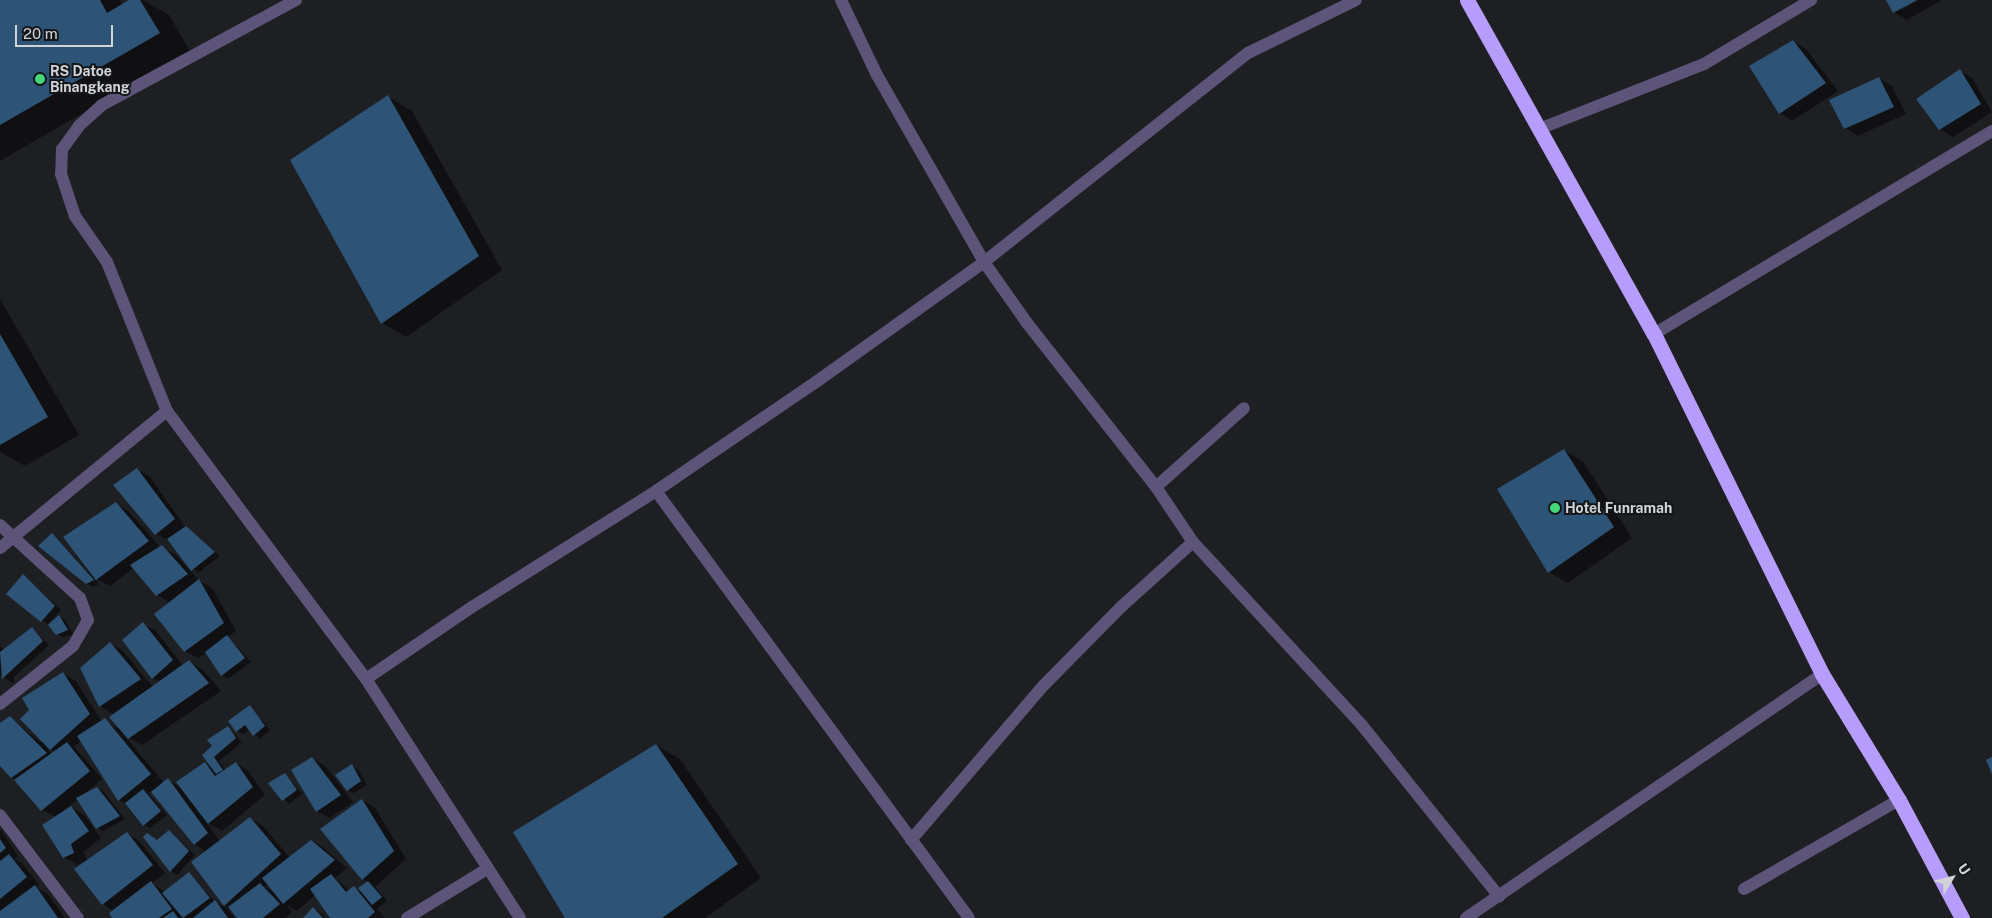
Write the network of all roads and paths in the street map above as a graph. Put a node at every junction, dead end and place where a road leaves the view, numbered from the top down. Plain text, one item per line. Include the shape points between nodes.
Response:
1 (296, 0) edge
2 (841, 0) edge
3 (1356, 0) edge
4 (1467, 0) edge
5 (1811, 0) edge
6 (1539, 129) junction
7 (1992, 131) edge
8 (984, 262) junction
9 (1654, 334) junction
10 (1244, 408) dead end
11 (167, 411) junction
12 (1156, 487) junction
13 (656, 490) junction
14 (0, 526) edge
15 (14, 536) junction
16 (1193, 542) junction
17 (0, 548) edge
18 (1822, 674) junction
19 (366, 679) junction
20 (0, 704) edge
21 (1899, 800) junction
22 (0, 815) edge
23 (911, 840) junction
24 (488, 869) junction
25 (1744, 889) dead end
26 (1499, 896) junction
27 (78, 918) edge
28 (407, 918) edge
29 (520, 918) edge
30 (969, 918) edge
31 (1466, 918) edge
32 (1962, 918) edge

1 - 11 street via 102,105 62,148 61,174 75,216 107,262
2 - 8 street via 877,75
3 - 8 street via 1248,53
4 - 6 highway
5 - 6 street via 1704,64
6 - 9 highway
7 - 9 street
8 - 12 street via 1027,323
8 - 13 street
9 - 18 highway
10 - 12 street
11 - 15 street
11 - 19 street
12 - 16 street
13 - 19 street
13 - 23 street
14 - 15 street
15 - 17 street
15 - 20 street via 80,598 88,620 73,646
16 - 23 street via 1121,607 1044,685
16 - 26 street via 1361,724
18 - 21 highway
18 - 26 street
19 - 24 street
21 - 25 street
21 - 32 highway
22 - 27 street
23 - 30 street
24 - 28 street
24 - 29 street
26 - 31 street

